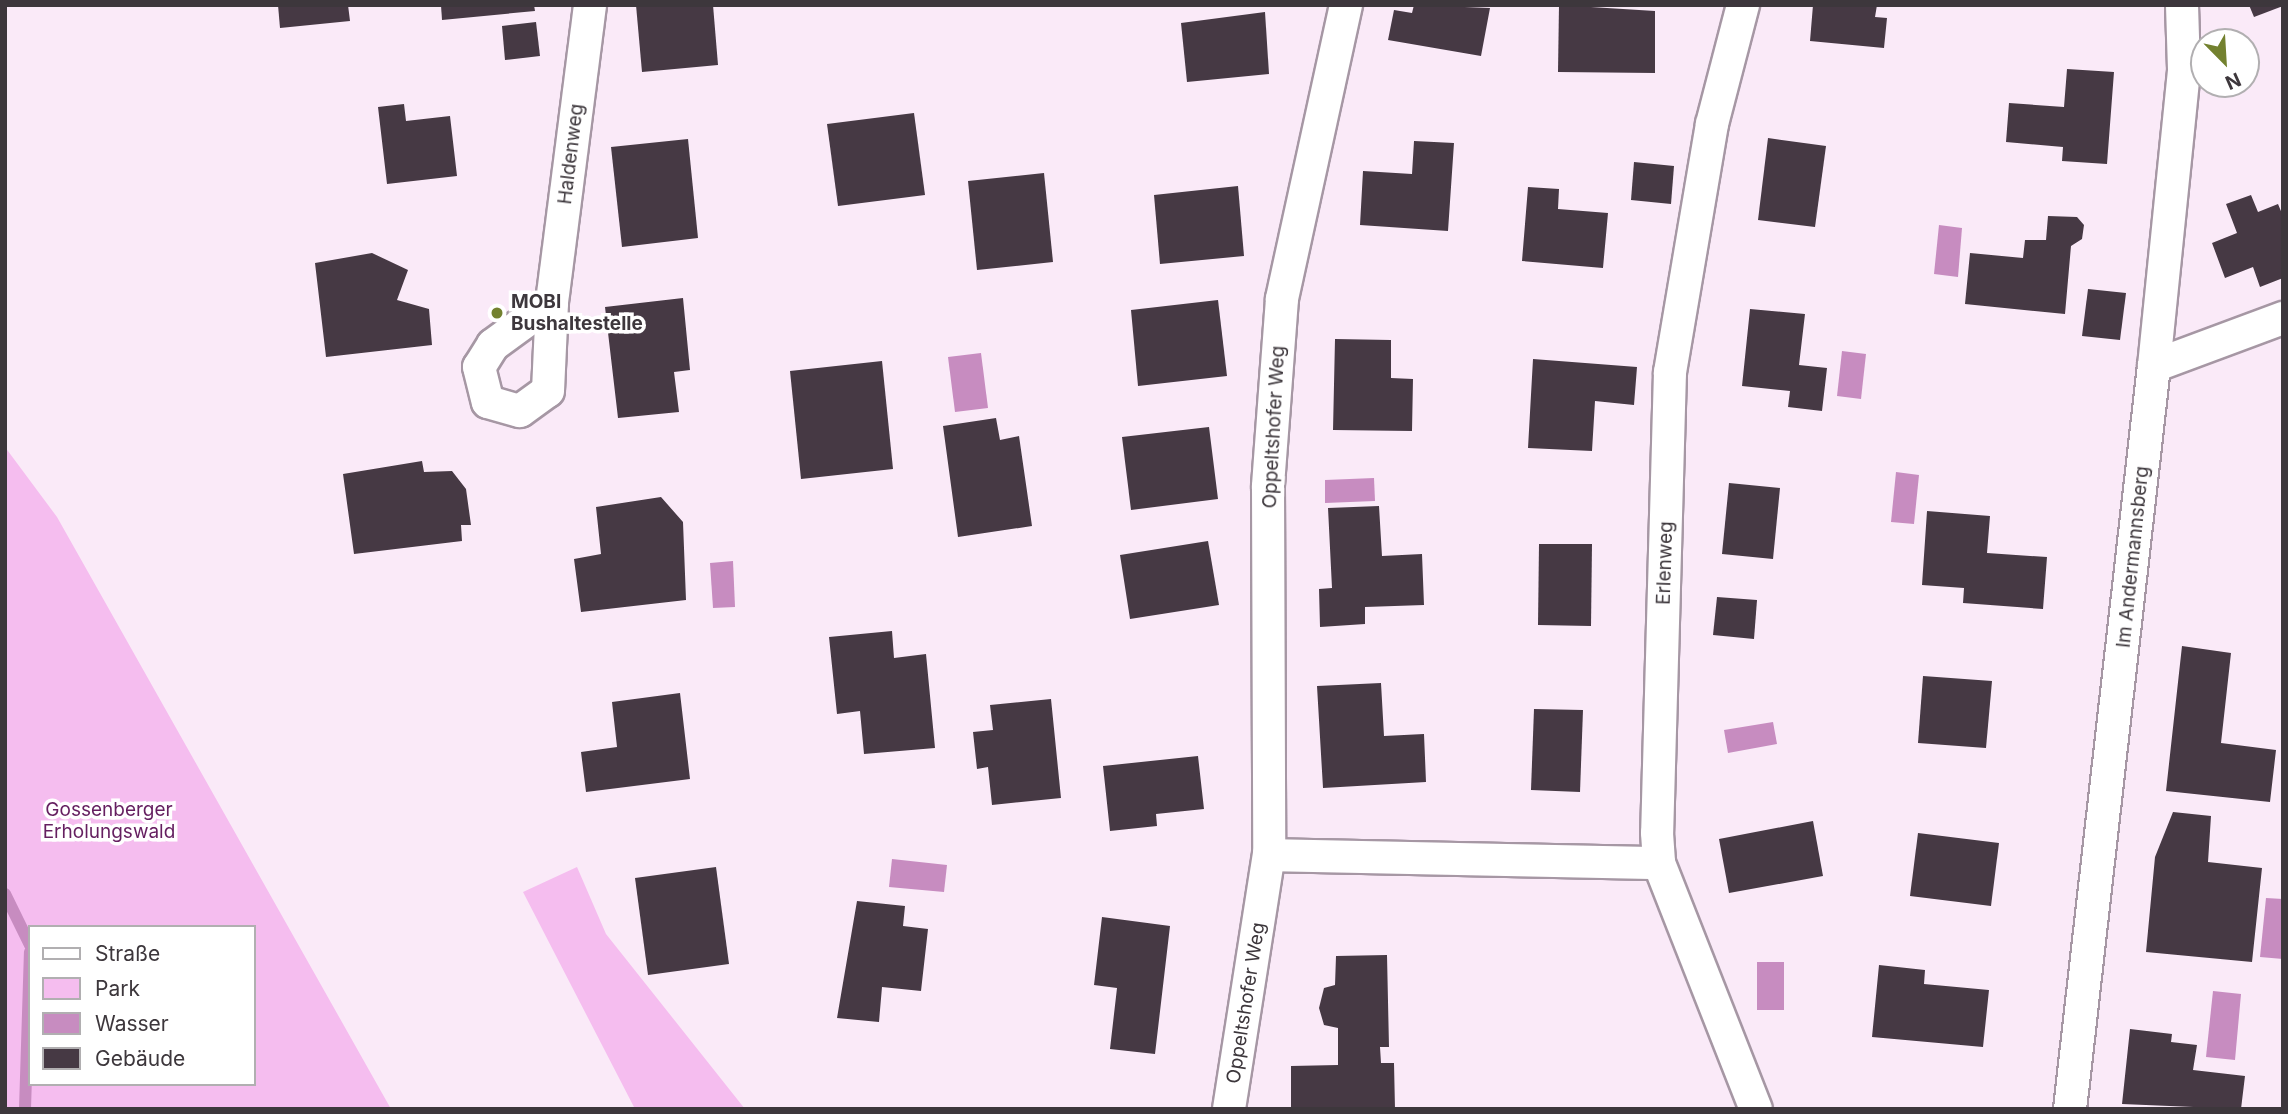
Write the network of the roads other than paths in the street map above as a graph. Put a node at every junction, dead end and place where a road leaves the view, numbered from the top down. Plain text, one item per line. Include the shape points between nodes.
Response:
1 (590, 5) edge
2 (1346, 5) edge
3 (1743, 5) edge
4 (2182, 5) edge
5 (552, 302) dead end
6 (2283, 318) edge
7 (2154, 366) junction
8 (1269, 855) junction
9 (1659, 863) junction
10 (1228, 1109) edge
11 (1756, 1109) edge
12 (2070, 1109) edge

1 - 5 street, Haldenweg
2 - 8 street, Oppeltshofer Weg via 1282,299 1268,487
3 - 9 street, Erlenweg via 1713,124 1670,372
4 - 7 street, Im Andermannsberg via 2184,69
6 - 7 street
7 - 12 street, Im Andermannsberg
8 - 9 street
8 - 10 street, Oppeltshofer Weg
9 - 11 street, Erlenweg

